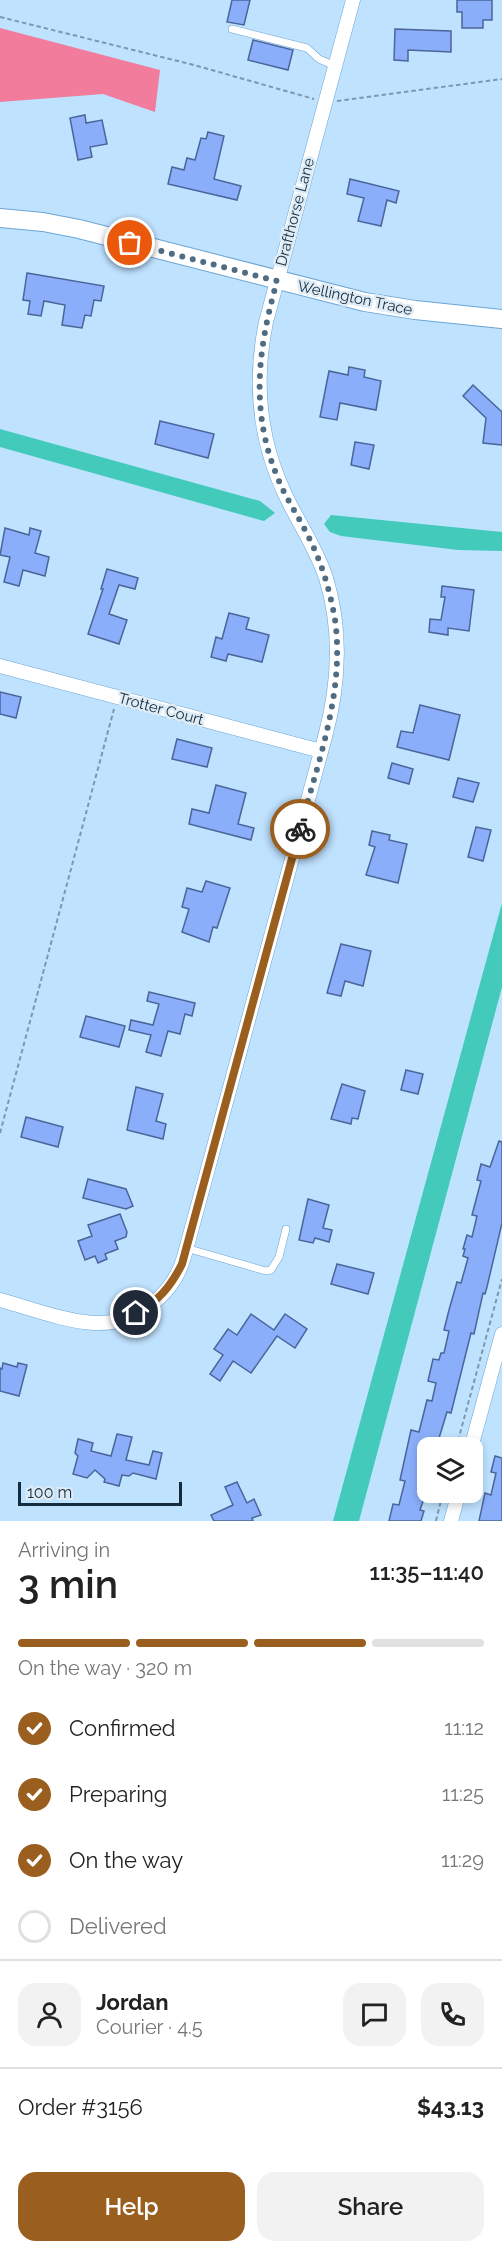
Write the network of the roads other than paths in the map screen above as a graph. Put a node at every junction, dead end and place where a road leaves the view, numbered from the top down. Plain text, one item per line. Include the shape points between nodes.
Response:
1 (353, 0) edge
2 (232, 28) dead end
3 (335, 66) junction
4 (0, 218) edge
5 (277, 281) junction
6 (502, 319) edge
7 (0, 666) edge
8 (321, 751) junction
9 (286, 1229) dead end
10 (186, 1248) junction
11 (0, 1300) edge
12 (502, 1334) edge
13 (474, 1437) edge
14 (456, 1503) edge
15 (451, 1521) edge

1 - 3 street, Drafthorse Lane
2 - 3 lane via 307,48
3 - 5 street, Drafthorse Lane
4 - 5 street, Wellington Trace via 79,229
5 - 6 street, Wellington Trace via 365,302
5 - 8 street, Drafthorse Lane via 262,341 260,399 273,464 326,578 335,622 336,680
7 - 8 street, Trotter Court
8 - 10 street, Drafthorse Lane
9 - 10 lane via 279,1257 266,1271
10 - 11 street, Drafthorse Lane via 175,1278 161,1295 144,1310 116,1321 78,1321
12 - 13 street
14 - 15 street

